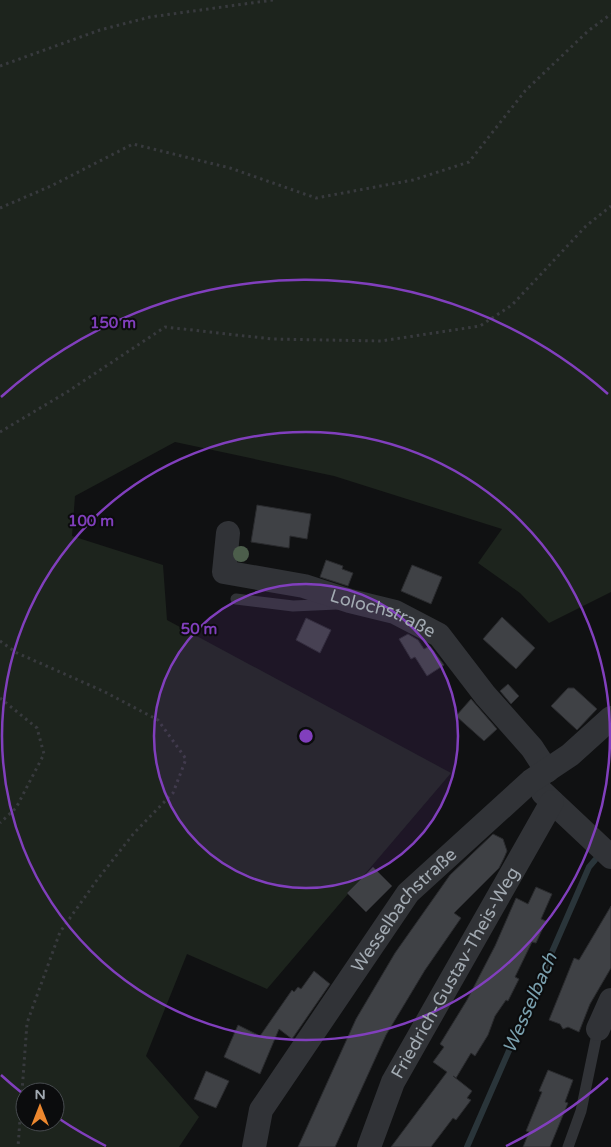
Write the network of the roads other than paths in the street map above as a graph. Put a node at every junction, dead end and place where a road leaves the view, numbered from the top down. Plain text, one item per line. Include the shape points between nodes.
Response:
1 (228, 532) dead end
2 (236, 599) dead end
3 (350, 601) junction
4 (611, 718) edge
5 (539, 776) junction
6 (552, 802) junction
7 (611, 857) edge
8 (611, 1000) edge
9 (598, 1029) joint
10 (254, 1147) edge
11 (368, 1147) edge
12 (568, 1147) edge

1 - 3 street, Lolochstraße via 224,572 296,584
2 - 3 lane via 293,606
3 - 5 street, Lolochstraße via 395,612 439,635 485,695 532,748
4 - 5 street, Wesselbachstraße via 570,755
5 - 6 street
5 - 10 street, Wesselbachstraße via 408,893 261,1110
6 - 7 street
6 - 11 street, Friedrich-Gustav-Theis-Weg via 393,1082
8 - 9 street
9 - 12 lane via 581,1111

